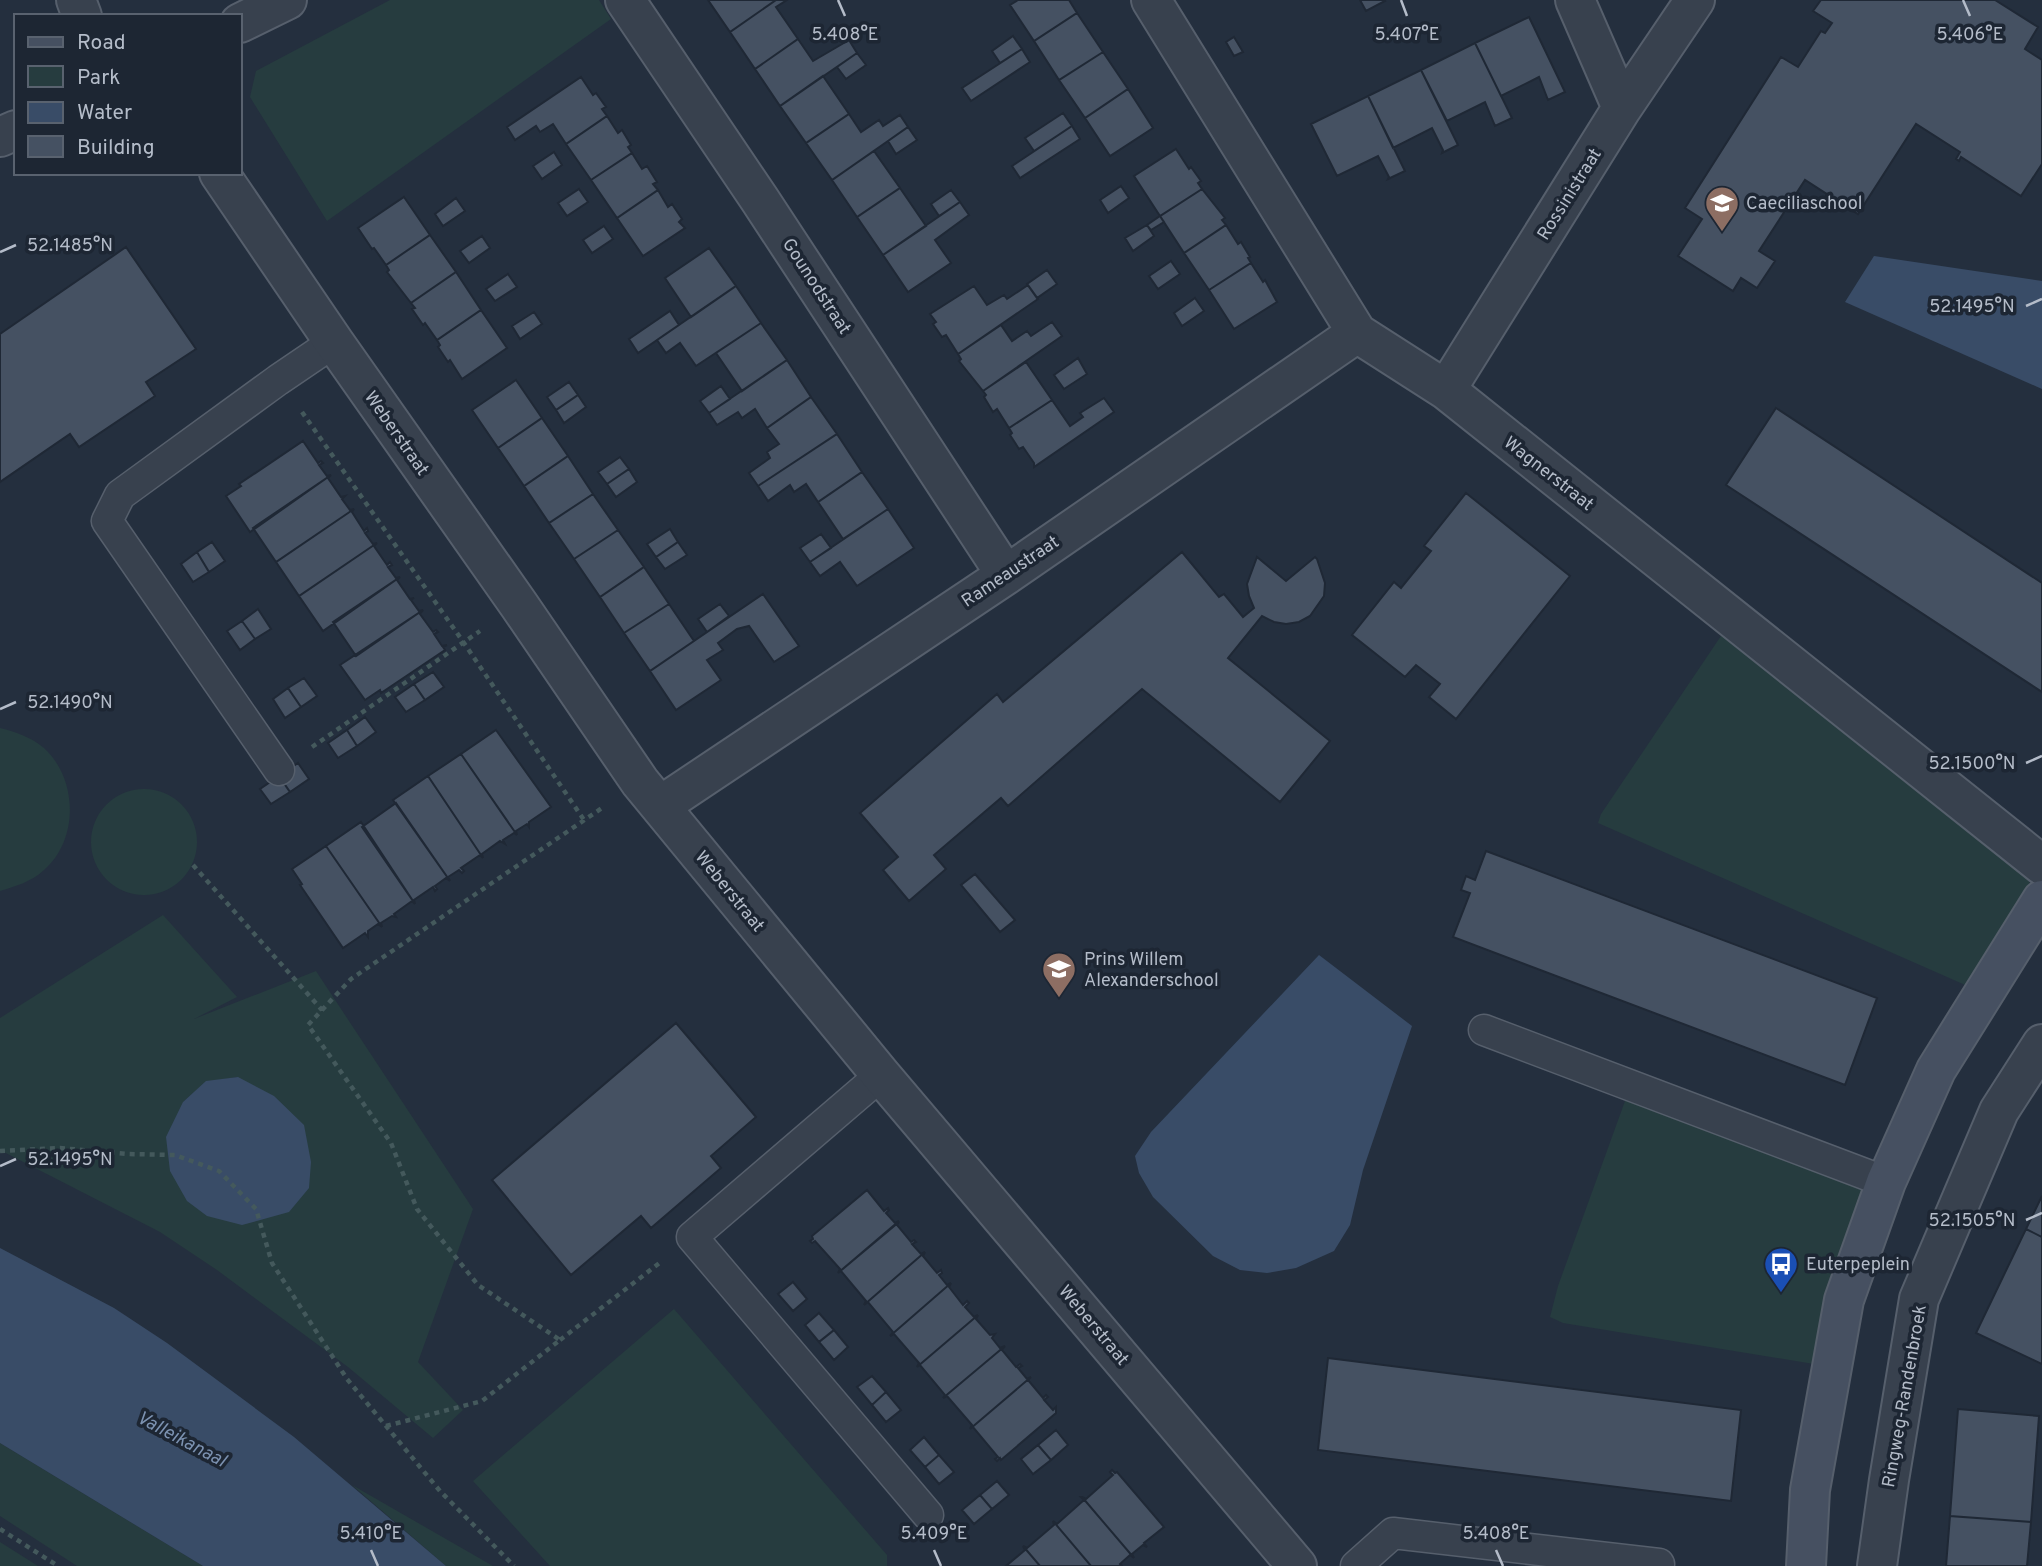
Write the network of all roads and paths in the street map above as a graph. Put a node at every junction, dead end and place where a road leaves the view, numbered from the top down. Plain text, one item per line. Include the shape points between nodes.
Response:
1 (287, 0) edge
2 (625, 0) edge
3 (1152, 0) edge
4 (1575, 0) edge
5 (1695, 0) edge
6 (242, 22) edge
7 (1622, 108) junction
8 (220, 175) edge
9 (1357, 333) junction
10 (334, 342) junction
11 (278, 380) junction
12 (1446, 390) junction
13 (1006, 575) junction
14 (519, 605) junction
15 (464, 643) junction
16 (279, 770) joint
17 (650, 794) junction
18 (584, 820) junction
19 (192, 865) dead end
20 (2042, 865) edge
21 (2042, 900) edge
22 (322, 1010) junction
23 (1483, 1030) dead end
24 (2042, 1044) edge
25 (881, 1075) junction
26 (0, 1151) edge
27 (1886, 1182) junction
28 (692, 1237) junction
29 (560, 1340) junction
30 (386, 1426) junction
31 (928, 1515) dead end
32 (0, 1530) edge
33 (1659, 1564) edge
34 (58, 1566) edge
35 (514, 1566) edge
36 (1297, 1566) edge
37 (1356, 1566) edge
38 (1806, 1566) edge
39 (1877, 1566) edge

1 - 6 street
2 - 13 street, Gounodstraat
3 - 9 street, Wagnerstraat
4 - 7 street
5 - 7 street, Rossinistraat
7 - 12 street, Rossinistraat
8 - 10 street, Weberstraat
9 - 12 street, Wagnerstraat
9 - 13 street, Rameaustraat
10 - 11 lane
10 - 14 street, Weberstraat
11 - 15 path
11 - 16 lane via 120,495 107,521
12 - 20 street, Wagnerstraat
13 - 17 street, Rameaustraat
14 - 15 path
14 - 17 street, Weberstraat
15 - 16 path
15 - 18 path
17 - 18 path
17 - 25 street, Weberstraat
18 - 22 path via 351,979
19 - 22 path
21 - 27 main road via 1936,1070
22 - 29 path via 308,1025 391,1143 417,1209 478,1285
23 - 27 lane
24 - 39 street, Ringweg-Randenbroek via 1999,1111 1920,1299
25 - 28 lane
25 - 36 street, Weberstraat
26 - 30 path via 60,1148 176,1155 219,1171 256,1209 272,1263 347,1379
27 - 38 main road via 1844,1300 1810,1490
28 - 29 path
28 - 31 lane
29 - 30 path via 482,1401
30 - 35 path via 440,1491
32 - 34 path
33 - 37 lane via 1393,1533

